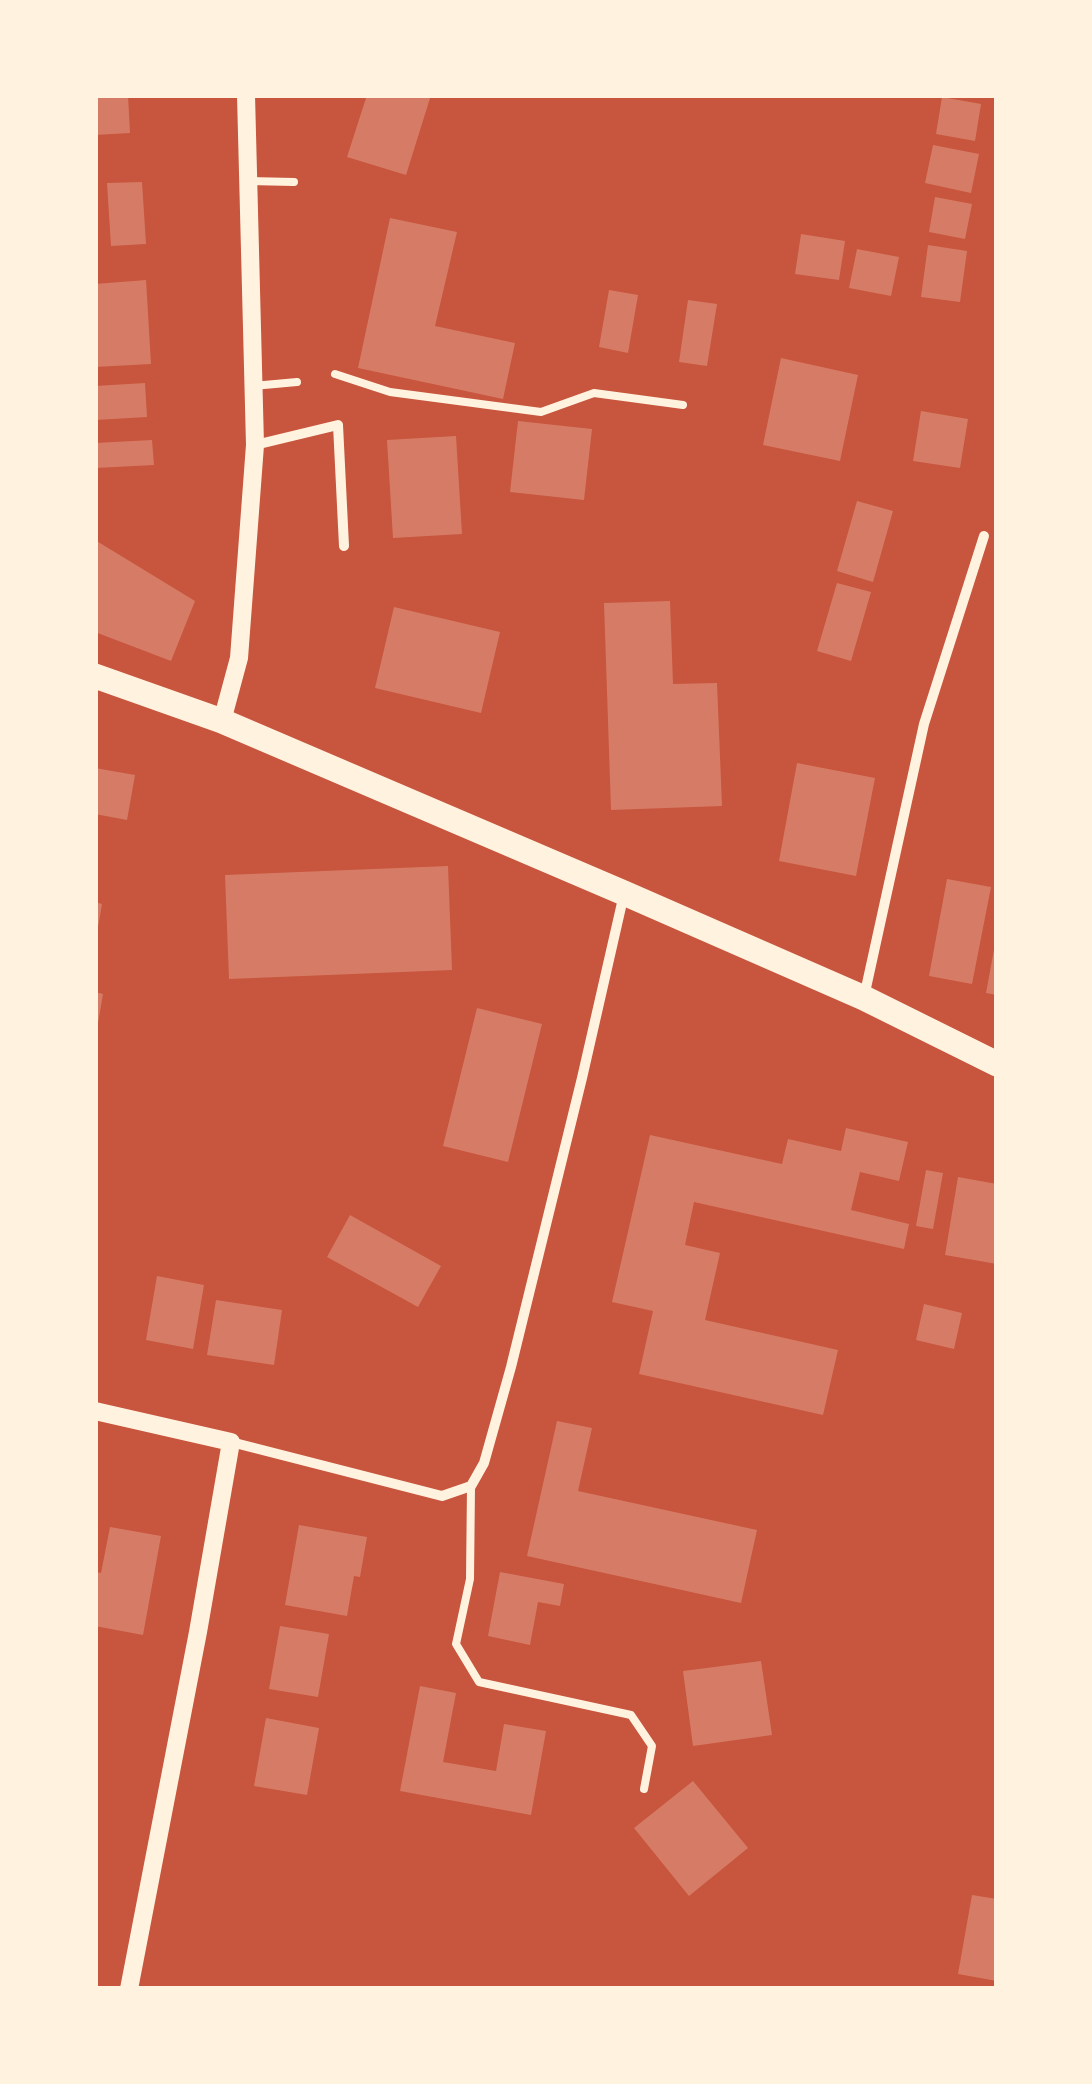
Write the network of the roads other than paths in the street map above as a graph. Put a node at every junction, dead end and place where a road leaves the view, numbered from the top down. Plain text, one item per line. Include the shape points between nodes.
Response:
1 (246, 95) edge
2 (248, 181) junction
3 (294, 182) dead end
4 (334, 374) dead end
5 (298, 382) dead end
6 (253, 386) junction
7 (682, 405) dead end
8 (255, 445) junction
9 (984, 536) dead end
10 (344, 546) dead end
11 (95, 676) edge
12 (222, 721) junction
13 (624, 892) junction
14 (864, 998) junction
15 (997, 1064) edge
16 (95, 1410) edge
17 (231, 1442) junction
18 (471, 1486) junction
19 (644, 1789) dead end
20 (129, 1989) edge

1 - 2 street
2 - 3 lane
2 - 6 street
4 - 7 lane via 390,392 540,412 594,393
5 - 6 lane
6 - 8 street
8 - 10 street via 338,425
8 - 12 street via 239,658
9 - 14 street via 924,724
11 - 12 main road
12 - 13 main road
13 - 14 main road
13 - 18 street via 510,1367 484,1463
14 - 15 main road
16 - 17 street
17 - 18 street via 442,1496
17 - 20 street
18 - 19 lane via 470,1579 456,1644 479,1682 630,1715 652,1746

